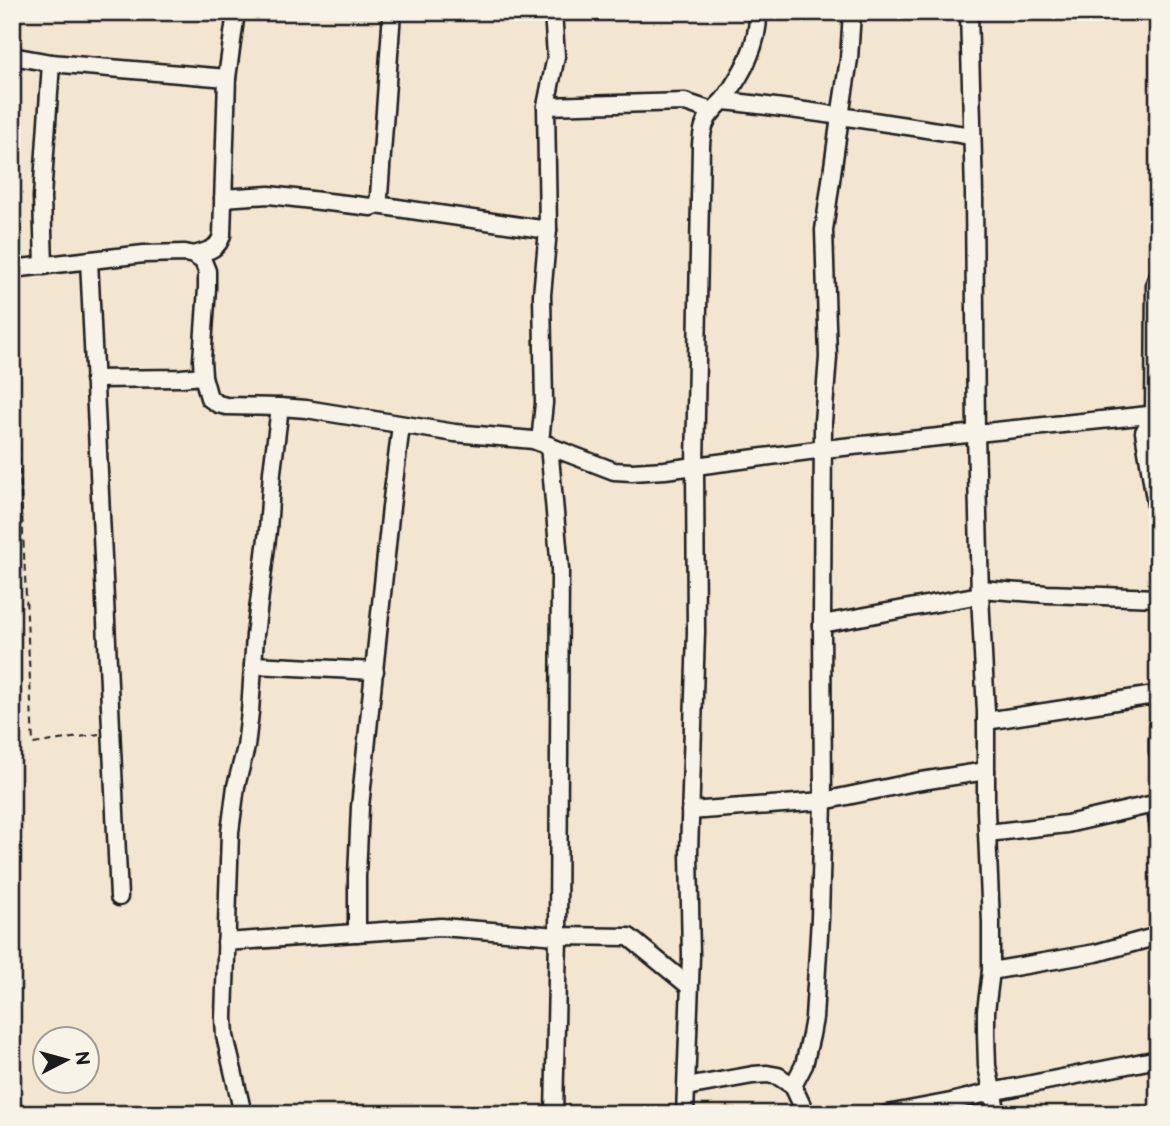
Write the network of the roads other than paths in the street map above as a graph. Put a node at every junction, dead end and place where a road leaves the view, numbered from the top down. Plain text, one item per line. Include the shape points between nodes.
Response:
1 (236, 12) edge
2 (392, 12) edge
3 (552, 12) edge
4 (758, 12) edge
5 (852, 12) edge
6 (970, 12) edge
7 (12, 56) edge
8 (51, 63) junction
9 (227, 78) junction
10 (546, 106) junction
11 (717, 106) junction
12 (840, 117) junction
13 (972, 136) junction
14 (223, 198) junction
15 (377, 205) junction
16 (548, 230) junction
17 (194, 255) junction
18 (89, 260) junction
19 (44, 266) junction
20 (12, 269) edge
21 (1158, 276) edge
22 (203, 376) junction
23 (94, 379) junction
24 (280, 407) junction
25 (1156, 414) edge
26 (401, 425) junction
27 (976, 433) junction
28 (545, 444) junction
29 (824, 449) junction
30 (695, 466) junction
31 (1158, 517) edge
32 (980, 592) junction
33 (1158, 598) edge
34 (822, 624) junction
35 (253, 665) junction
36 (375, 671) junction
37 (1158, 700) edge
38 (986, 721) junction
39 (1158, 738) edge
40 (1158, 751) edge
41 (986, 771) junction
42 (823, 801) junction
43 (1156, 803) edge
44 (690, 811) junction
45 (1158, 823) edge
46 (988, 834) junction
47 (119, 897) dead end
48 (357, 933) junction
49 (558, 936) junction
50 (1158, 936) edge
51 (226, 942) junction
52 (991, 971) junction
53 (690, 986) junction
54 (1158, 1059) edge
55 (793, 1086) junction
56 (686, 1087) junction
57 (991, 1092) junction
58 (243, 1114) edge
59 (554, 1114) edge
60 (685, 1114) edge
61 (806, 1114) edge
62 (887, 1114) edge
63 (997, 1114) edge

1 - 9 street
2 - 15 street
3 - 10 street via 556,56
4 - 11 street via 752,53
5 - 12 street
6 - 13 street
7 - 8 street
8 - 9 street
8 - 19 street via 42,197
9 - 14 street
10 - 11 street via 685,102
10 - 16 street
11 - 12 street via 795,108
11 - 30 street via 702,130 701,145
12 - 13 street
12 - 29 street via 824,230 828,357
13 - 27 street
14 - 15 street via 269,195
14 - 17 street via 220,241
15 - 16 street
16 - 28 street via 542,295
17 - 18 street
17 - 22 street via 207,271
18 - 19 street
18 - 23 street
19 - 20 street
21 - 25 street
22 - 23 street
22 - 24 street via 209,398 218,404
23 - 47 street
24 - 26 street
24 - 35 street
25 - 27 street
25 - 31 street via 1144,432
26 - 28 street
26 - 36 street
27 - 29 street
27 - 32 street
28 - 30 street via 614,471
28 - 49 street via 560,569
29 - 30 street
29 - 34 street
30 - 44 street
32 - 33 street
32 - 34 street
32 - 38 street
34 - 42 street
35 - 36 street
35 - 51 street via 246,747 230,832
36 - 48 street via 360,807
37 - 38 street via 1147,696
38 - 41 street
39 - 40 street
41 - 42 street
41 - 46 street
42 - 44 street
42 - 55 street via 814,1018 804,1066
43 - 45 street
43 - 46 street via 1067,824
44 - 53 street
46 - 52 street
48 - 49 street via 441,927
48 - 51 street
49 - 53 street via 629,937
49 - 59 street
50 - 52 street via 1096,953
51 - 58 street via 225,1036
52 - 57 street via 986,1011
53 - 56 street
54 - 57 street
55 - 56 street via 767,1074
55 - 61 street
56 - 60 street
57 - 62 street
57 - 63 street

